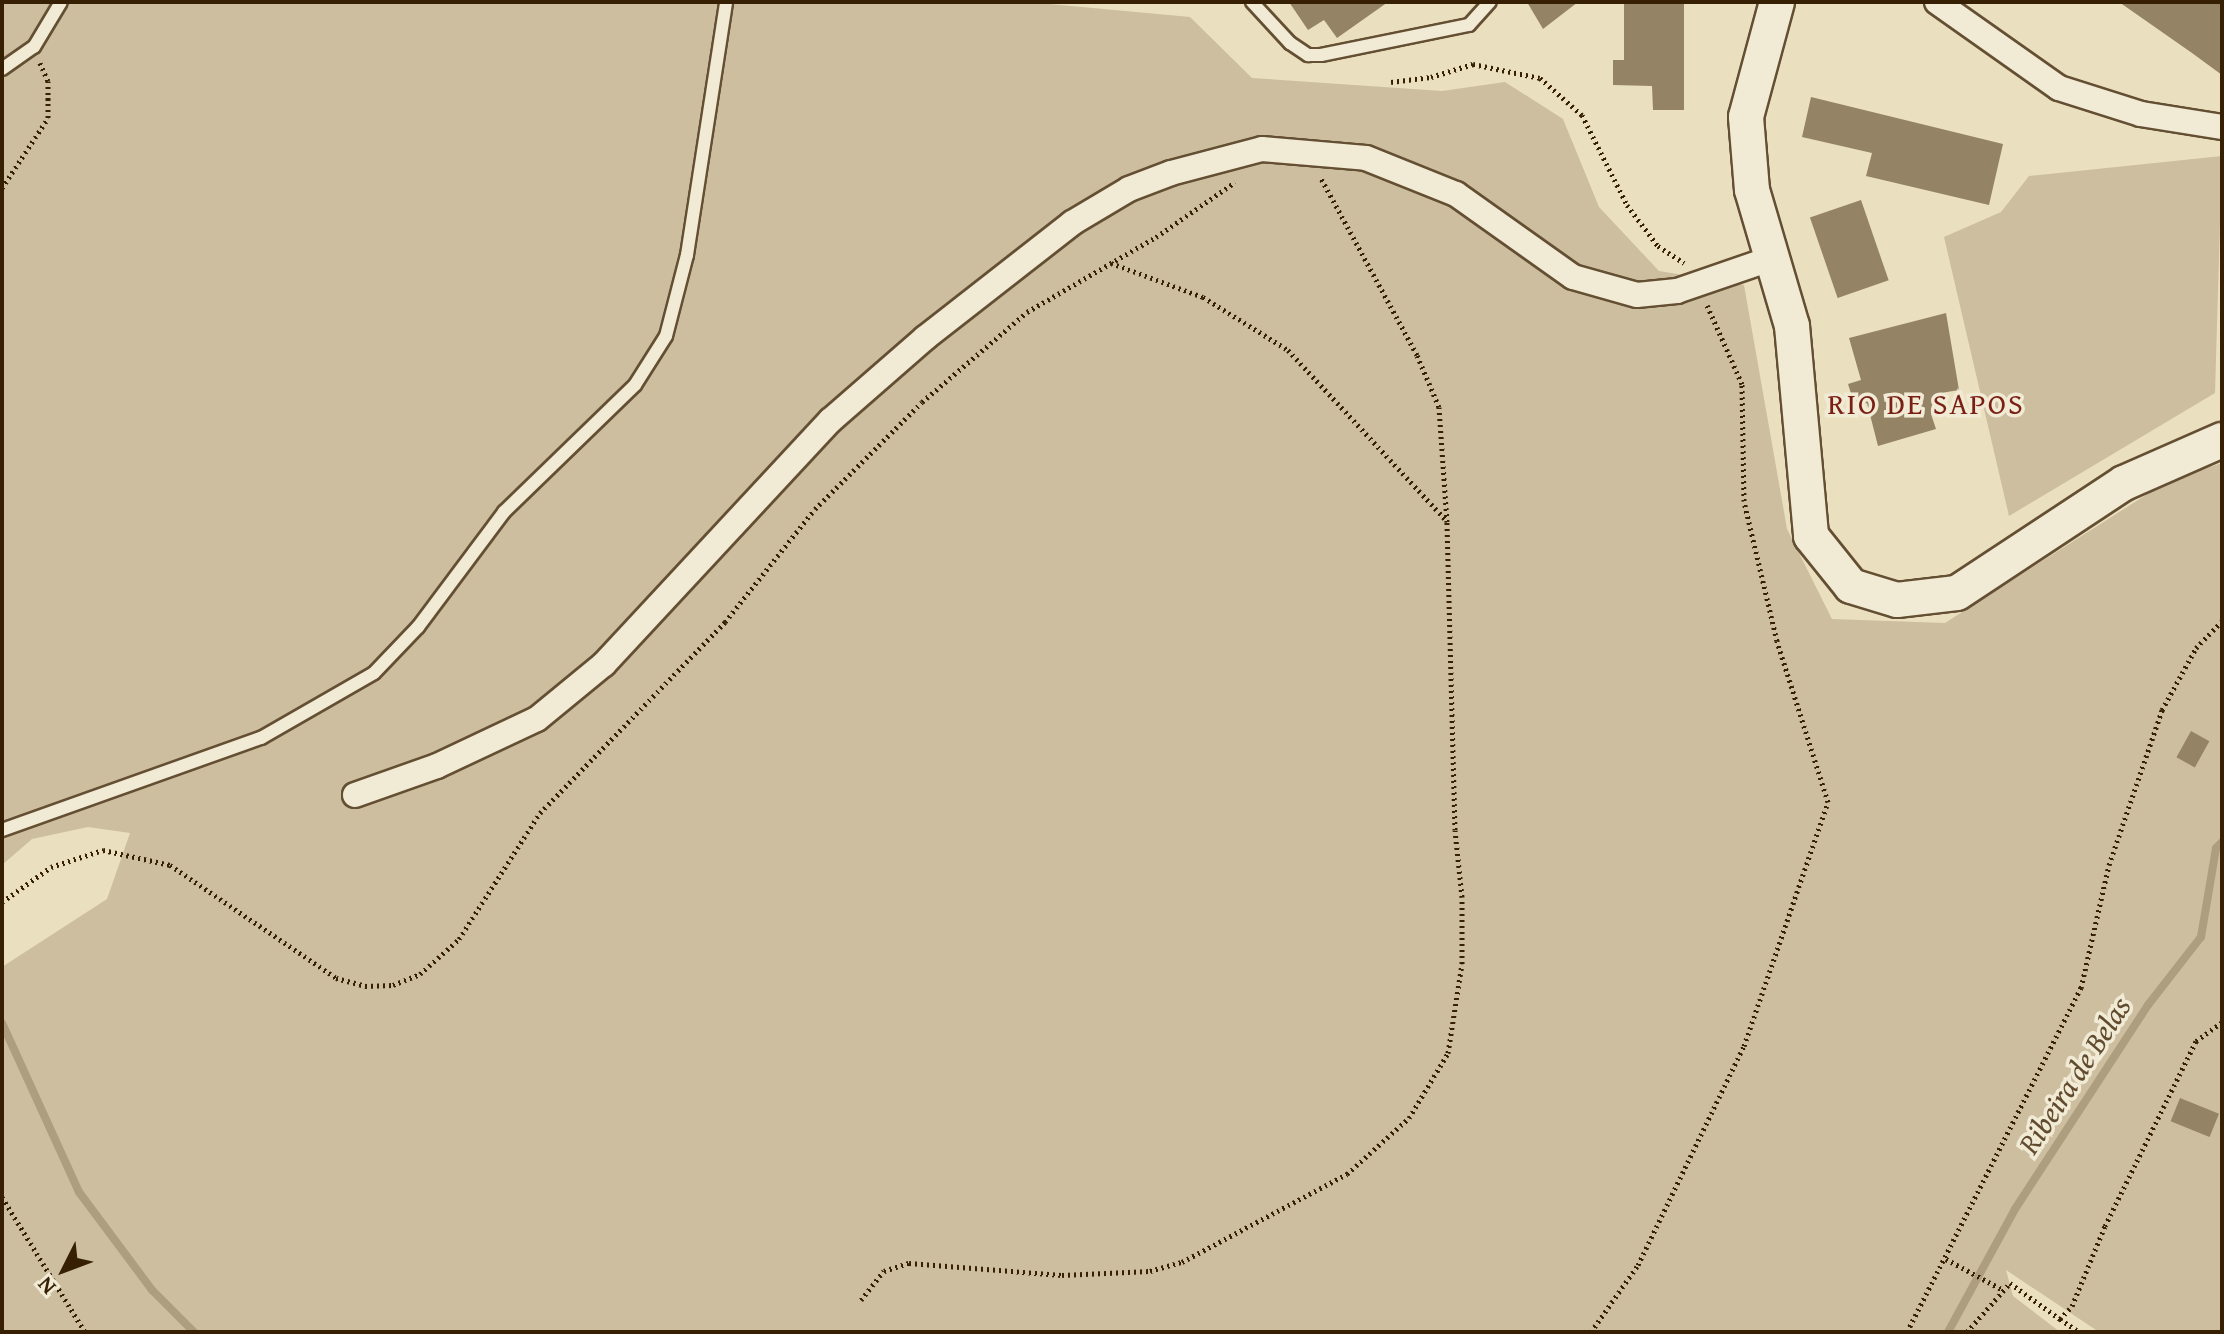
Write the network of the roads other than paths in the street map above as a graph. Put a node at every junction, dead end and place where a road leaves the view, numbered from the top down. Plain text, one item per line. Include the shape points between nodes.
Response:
1 (61, 2) edge
2 (726, 2) edge
3 (1252, 2) edge
4 (1490, 2) edge
5 (1777, 2) edge
6 (1937, 2) edge
7 (2, 69) edge
8 (2222, 127) edge
9 (1770, 259) junction
10 (2222, 440) edge
11 (355, 795) dead end
12 (2, 830) edge

1 - 7 lane via 34,47
2 - 12 lane via 687,255 666,336 635,385 504,512 418,627 374,673 261,738
3 - 4 lane via 1308,55 1469,25
5 - 9 main road via 1746,117 1752,190
6 - 8 street via 2059,88 2141,114
9 - 10 main road via 1792,326 1801,384 1804,493 1811,536 1851,586 1897,600 1957,593 2124,483
9 - 11 street via 1677,291 1637,295 1573,277 1456,194 1366,158 1262,149 1171,173 1129,189 1072,223 925,338 831,420 604,664 537,719 437,766

